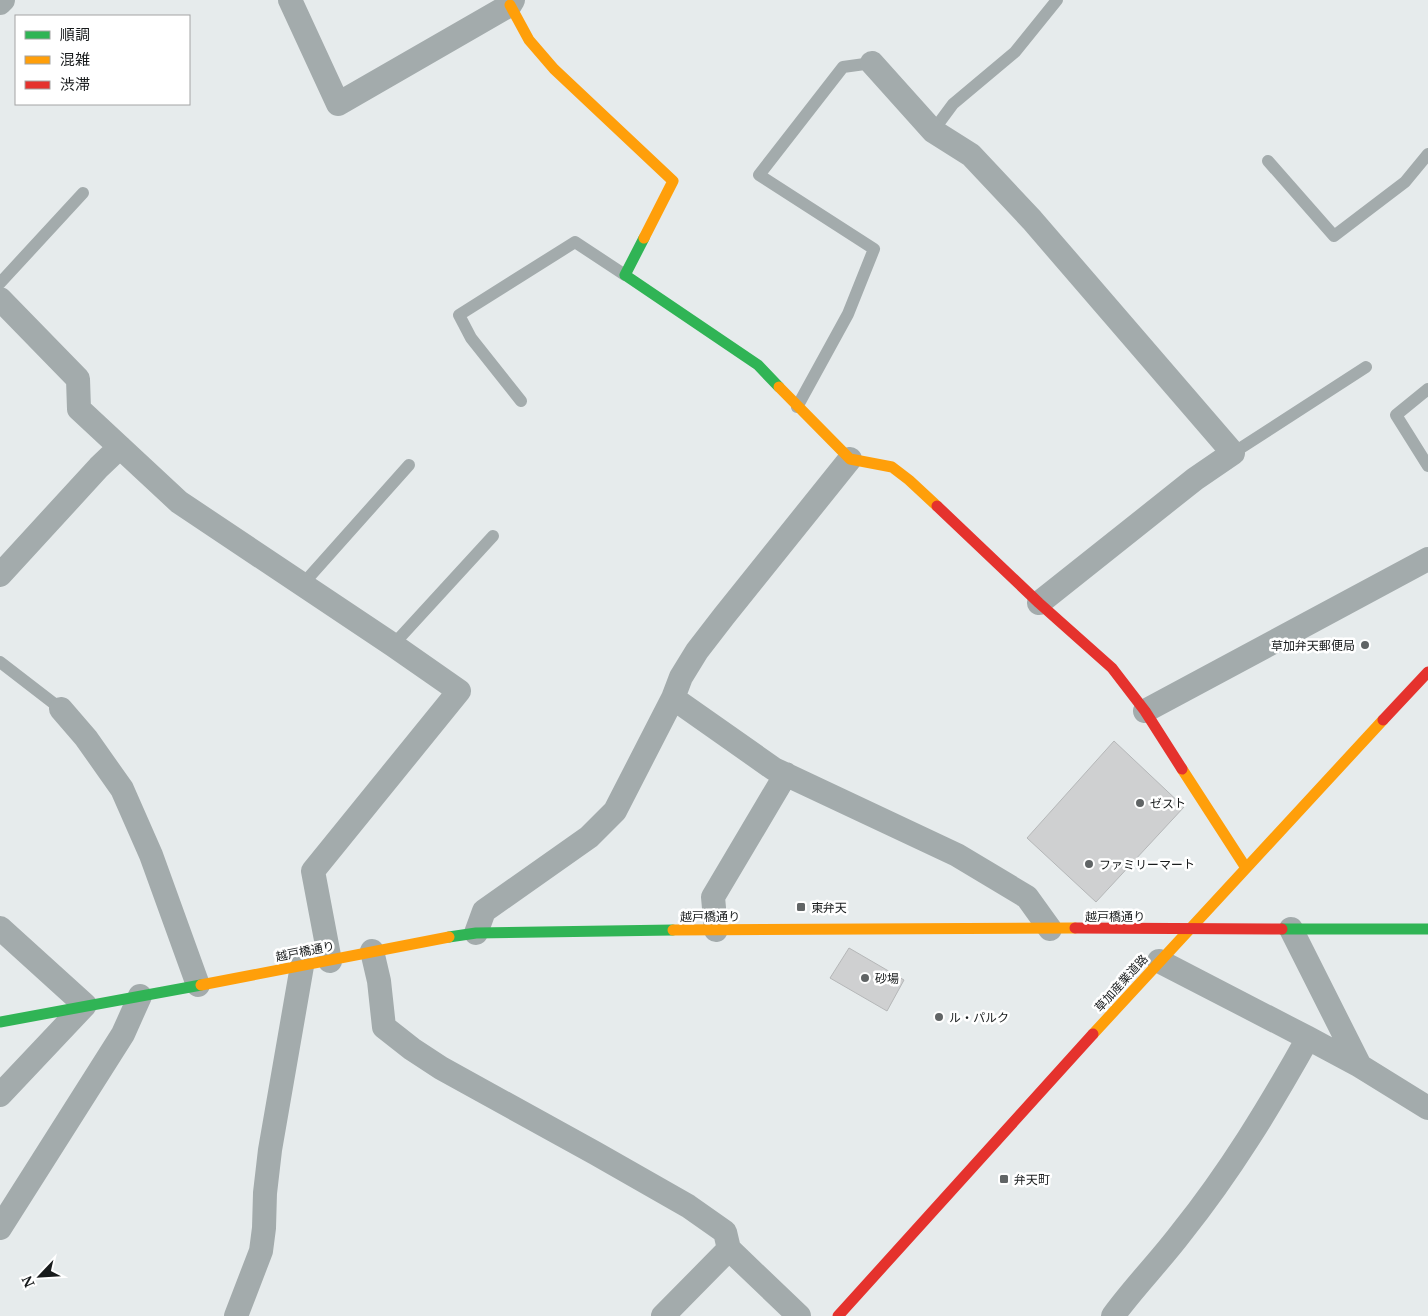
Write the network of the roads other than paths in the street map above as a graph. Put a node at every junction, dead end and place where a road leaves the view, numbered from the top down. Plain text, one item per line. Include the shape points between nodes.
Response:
1 (3, 0) edge
2 (290, 0) edge
3 (1057, 0) edge
4 (512, 2) edge
5 (0, 4) edge
6 (872, 63) joint
7 (933, 131) junction
8 (1428, 154) edge
9 (1268, 161) dead end
10 (83, 193) dead end
11 (625, 275) junction
12 (0, 283) edge
13 (0, 299) edge
14 (1366, 367) dead end
15 (1428, 389) edge
16 (521, 401) dead end
17 (797, 407) junction
18 (120, 448) junction
19 (1233, 453) junction
20 (850, 459) junction
21 (409, 464) dead end
22 (1428, 466) edge
23 (493, 536) dead end
24 (1428, 559) edge
25 (0, 575) edge
26 (302, 585) junction
27 (1039, 603) junction
28 (394, 645) junction
29 (0, 662) edge
30 (1428, 672) edge
31 (673, 698) junction
32 (61, 709) joint
33 (1145, 711) junction
34 (786, 774) junction
35 (1246, 868) junction
36 (0, 928) edge
37 (1050, 929) junction
38 (1189, 929) junction
39 (1291, 929) junction
40 (1428, 929) edge
41 (716, 930) junction
42 (476, 933) junction
43 (372, 952) junction
44 (330, 961) junction
45 (1159, 961) junction
46 (302, 966) junction
47 (198, 985) junction
48 (140, 996) junction
49 (85, 1006) junction
50 (0, 1022) edge
51 (1308, 1038) junction
52 (1360, 1066) junction
53 (0, 1095) edge
54 (1428, 1108) edge
55 (0, 1228) edge
56 (729, 1249) junction
57 (236, 1316) edge
58 (663, 1316) edge
59 (799, 1316) edge
60 (838, 1316) edge
61 (1113, 1316) edge

1 - 5 street
2 - 4 street via 338,104
3 - 7 lane via 1015,52 953,104
4 - 11 street via 529,40 554,69 673,181
6 - 7 street
6 - 17 lane via 842,67 759,175 874,249 848,314
7 - 19 street via 971,155 1045,235
8 - 9 lane via 1405,182 1334,236
10 - 12 lane
11 - 16 lane via 575,242 460,314 472,338
11 - 17 street via 758,365
13 - 18 street via 78,379 80,409
14 - 19 lane
15 - 22 lane via 1396,415
17 - 20 street
18 - 25 street
18 - 26 street via 179,502
19 - 27 street via 1195,479
20 - 27 street via 892,467
20 - 31 street via 708,637 682,677
21 - 26 lane
23 - 28 lane
24 - 33 street
26 - 28 street
27 - 33 street via 1112,668
28 - 44 street via 459,691 314,871
29 - 32 lane
30 - 35 street, 草加産業道路
31 - 34 street via 774,769
31 - 42 street via 616,811 589,837 484,911
32 - 47 street via 122,789 151,855
33 - 35 street
34 - 37 street via 957,855 1028,897
34 - 41 street via 713,897
35 - 38 street, 草加産業道路
36 - 49 street
37 - 38 street, 越戸橋通り
37 - 41 street, 越戸橋通り
38 - 39 street, 越戸橋通り
38 - 45 street, 草加産業道路
39 - 40 street, 越戸橋通り
39 - 52 street
41 - 42 street, 越戸橋通り
42 - 43 street, 越戸橋通り
43 - 44 street, 越戸橋通り
43 - 56 street via 384,1027 441,1068 688,1206 726,1232
44 - 46 street, 越戸橋通り
45 - 51 street
45 - 60 street, 草加産業道路
46 - 47 street, 越戸橋通り
46 - 57 street via 264,1193 261,1251
47 - 48 street, 越戸橋通り
48 - 49 street, 越戸橋通り
48 - 55 street via 123,1034
49 - 50 street, 越戸橋通り
49 - 53 street
51 - 52 street
51 - 61 street via 1249,1138 1208,1198
52 - 54 street
56 - 58 street
56 - 59 street

